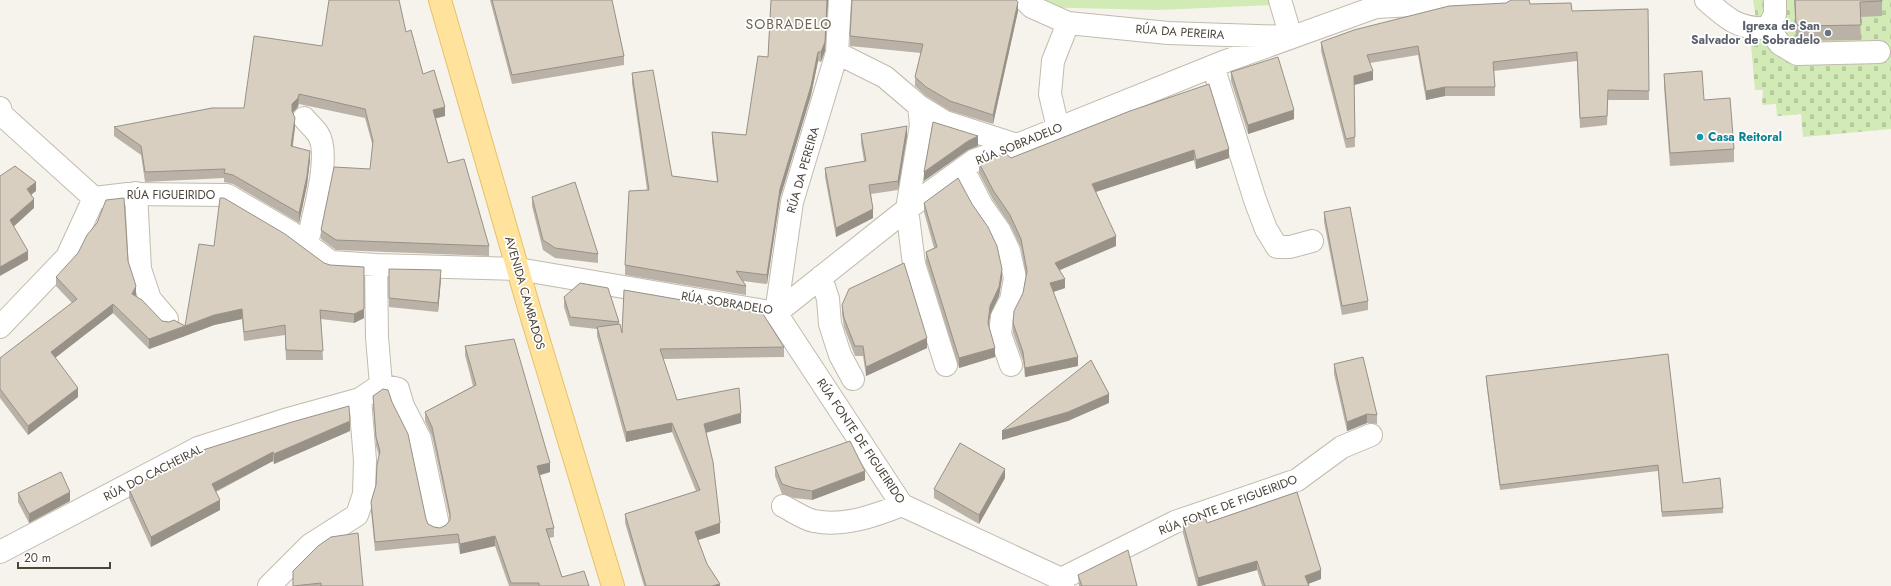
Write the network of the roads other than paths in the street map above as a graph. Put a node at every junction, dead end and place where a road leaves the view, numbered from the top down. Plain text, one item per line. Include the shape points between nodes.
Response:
1 (440, 0) edge
2 (840, 0) edge
3 (1025, 0) edge
4 (1280, 0) edge
5 (1505, 0) edge
6 (1706, 0) edge
7 (1775, 0) edge
8 (1068, 23) junction
9 (1768, 28) junction
10 (1291, 38) junction
11 (1879, 52) dead end
12 (837, 53) junction
13 (1213, 66) junction
14 (919, 106) junction
15 (0, 108) edge
16 (304, 118) dead end
17 (1058, 128) junction
18 (1017, 145) junction
19 (963, 169) junction
20 (136, 193) junction
21 (94, 198) junction
22 (907, 209) junction
23 (1312, 241) dead end
24 (307, 244) junction
25 (376, 265) junction
26 (518, 270) junction
27 (822, 277) junction
28 (776, 313) junction
29 (167, 319) dead end
30 (0, 327) edge
31 (946, 365) dead end
32 (1011, 365) dead end
33 (853, 379) dead end
34 (381, 385) junction
35 (360, 399) junction
36 (1371, 435) dead end
37 (784, 506) dead end
38 (902, 506) junction
39 (438, 525) dead end
40 (0, 552) edge
41 (1062, 582) edge
42 (269, 586) edge
43 (613, 586) edge

1 - 26 main road, AVENIDA CAMBADOS
2 - 12 street, RÚA DA PEREIRA
3 - 8 street, RÚA DA PEREIRA via 1032,7
4 - 10 street
5 - 10 street, RÚA SOBRADELO via 1376,7
6 - 9 street via 1737,24 1753,29
7 - 9 street via 1775,14
8 - 10 street, RÚA DA PEREIRA via 1168,33
8 - 17 street via 1053,61 1050,94
9 - 11 street via 1780,44 1797,54
10 - 13 street, RÚA SOBRADELO
12 - 14 street via 885,77
12 - 28 street, RÚA DA PEREIRA via 792,202
13 - 17 street, RÚA SOBRADELO
13 - 23 street via 1254,200 1266,229 1277,247 1290,248
14 - 18 street via 945,122
14 - 22 street via 921,126
15 - 21 street via 2,115
16 - 24 street via 319,135 324,153
17 - 18 street, RÚA SOBRADELO
18 - 19 street, RÚA SOBRADELO via 975,160
19 - 22 street, RÚA SOBRADELO
19 - 32 street via 1009,251 1015,278 1011,300 1002,317 1000,334
20 - 21 street, RÚA FIGUEIRIDO
20 - 24 street, RÚA FIGUEIRIDO via 227,195
20 - 29 street via 140,268 150,299
21 - 30 street via 67,258
22 - 27 street, RÚA SOBRADELO
22 - 31 street via 914,264
24 - 25 street, RÚA FIGUEIRIDO via 331,262
25 - 26 street, RÚA FIGUEIRIDO
25 - 34 street
26 - 28 street, RÚA SOBRADELO
26 - 43 main road, AVENIDA CAMBADOS
27 - 28 street, RÚA SOBRADELO
27 - 33 street via 828,299 830,324 840,355
28 - 38 street, RÚA FONTE DE FIGUEIRIDO
34 - 35 street, RÚA DO CACHEIRAL
34 - 39 street via 398,388 403,406 420,438
35 - 40 street, RÚA DO CACHEIRAL via 198,448
35 - 42 street via 365,460 364,494 358,515 310,545
36 - 41 street, RÚA FONTE DE FIGUEIRIDO via 1342,447 1298,480 1175,522
37 - 38 street via 813,521 838,523 876,515
38 - 41 street, RÚA FONTE DE FIGUEIRIDO

